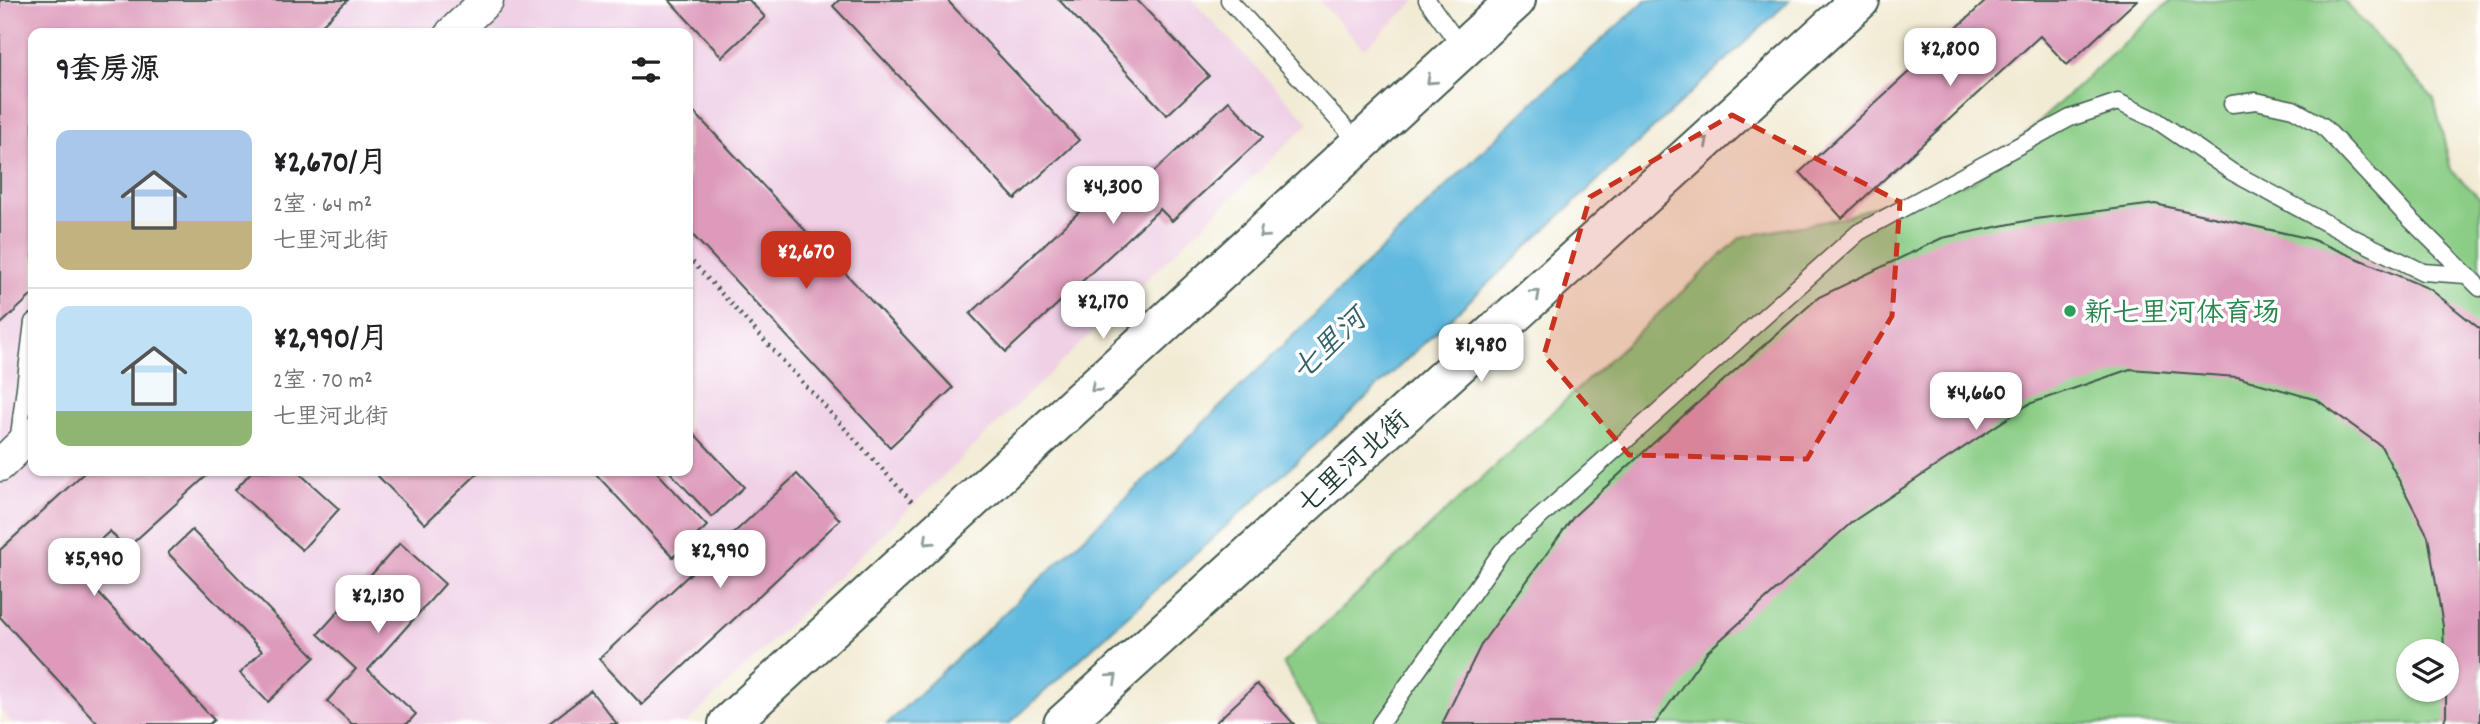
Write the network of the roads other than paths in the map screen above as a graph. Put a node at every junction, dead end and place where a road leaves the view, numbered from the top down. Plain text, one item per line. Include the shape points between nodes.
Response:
1 (487, 0) edge
2 (1229, 0) edge
3 (1427, 0) edge
4 (1516, 0) edge
5 (1860, 0) edge
6 (457, 28) edge
7 (1463, 50) junction
8 (2232, 104) dead end
9 (1361, 145) junction
10 (2466, 275) junction
11 (2480, 288) edge
12 (28, 362) edge
13 (17, 449) edge
14 (728, 724) edge
15 (1063, 724) edge
16 (1380, 724) edge

1 - 6 street
2 - 9 lane
3 - 7 lane
4 - 7 street
15 -> 5 street, 七里河北街
7 -> 9 street
8 - 10 lane via 2256,101 2293,108 2323,126
9 -> 14 street
10 - 11 lane
10 - 16 lane via 2423,272 2350,236 2232,172 2156,120 2118,102 2070,118 1859,232 1502,551
12 - 13 lane

